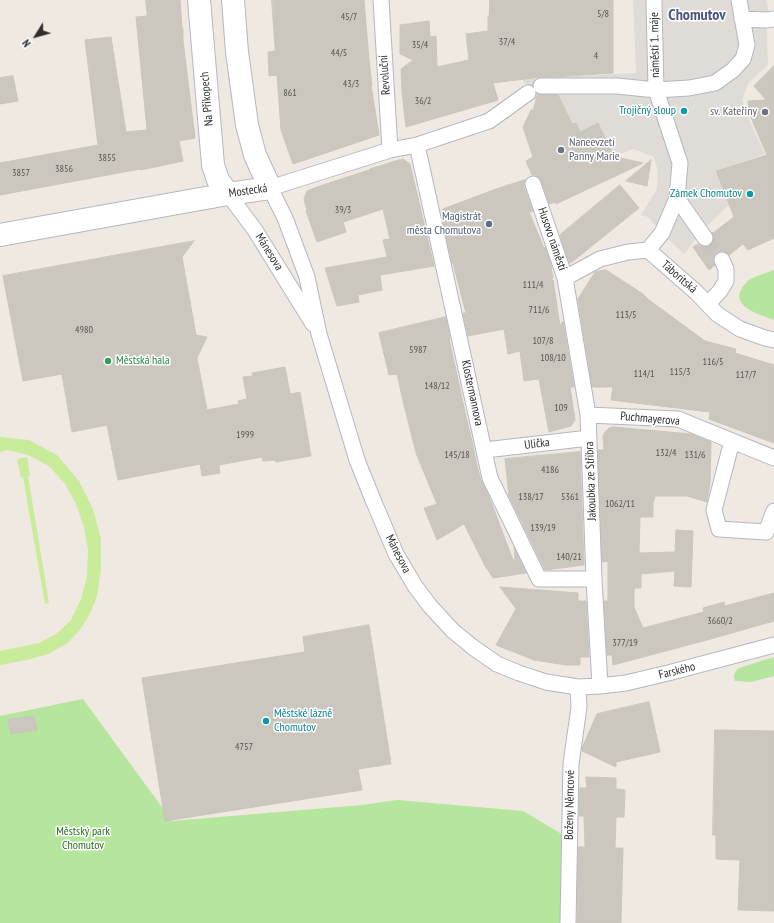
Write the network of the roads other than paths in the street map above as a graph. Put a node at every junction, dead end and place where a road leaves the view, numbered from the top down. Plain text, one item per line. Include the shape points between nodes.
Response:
1 (199, 0) edge
2 (233, 0) edge
3 (381, 0) edge
4 (654, 0) edge
5 (739, 0) edge
6 (742, 19) junction
7 (774, 19) edge
8 (656, 90) junction
9 (417, 145) junction
10 (390, 150) junction
11 (533, 184) dead end
12 (270, 188) junction
13 (228, 194) junction
14 (677, 198) junction
15 (0, 235) edge
16 (705, 238) tunnel mouth
17 (648, 250) junction
18 (722, 260) tunnel mouth
19 (565, 278) junction
20 (708, 304) junction
21 (319, 334) junction
22 (774, 340) edge
23 (588, 414) junction
24 (589, 438) junction
25 (732, 441) junction
26 (485, 450) junction
27 (774, 458) edge
28 (774, 511) edge
29 (594, 578) junction
30 (774, 645) edge
31 (600, 686) junction
32 (578, 687) junction
33 (568, 923) edge

1 - 13 street, Na Příkopech via 213,165 218,180
2 - 12 street via 247,125 255,155
3 - 10 street, Revoluční
4 - 8 street, náměstí 1. máje
5 - 6 street, náměstí 1. máje
6 - 7 street
6 - 8 street, náměstí 1. máje via 747,45 743,59 734,70 715,83
8 - 9 street, Mostecká via 617,86 535,90 490,121
8 - 14 street, náměstí 1. máje via 680,163
9 - 10 street, Mostecká
9 - 26 street, Klostermannova
10 - 12 street, Mostecká
11 - 19 street, Husovo náměstí
12 - 13 street, Mostecká
12 - 21 street, Mánesova via 285,218 307,277
13 - 15 street, Mostecká
13 - 21 street, Mánesova via 255,230
14 - 16 street
14 - 17 street, náměstí 1. máje via 662,232
17 - 19 street, Husovo náměstí via 600,259
17 - 20 street, Táboritská
18 - 20 street via 726,269 726,282
19 - 23 street, Jakoubka ze Stříbra
20 - 22 street, Táboritská via 717,314 740,329
21 - 32 street, Mánesova via 357,460 373,500 396,554 426,601 453,631 497,664 546,682
23 - 24 street, Jakoubka ze Stříbra
23 - 25 street, Puchmayerova via 678,419
24 - 26 street, Ulička
24 - 29 street, Jakoubka ze Stříbra
25 - 27 street, Puchmayerova
25 - 28 street via 714,510 719,529 766,532
26 - 29 street, Klostermannova via 490,478 539,579
29 - 31 street, Jakoubka ze Stříbra
30 - 31 street, Farského via 626,683
31 - 32 street, Farského
32 - 33 street, Boženy Němcové via 579,707 571,764

